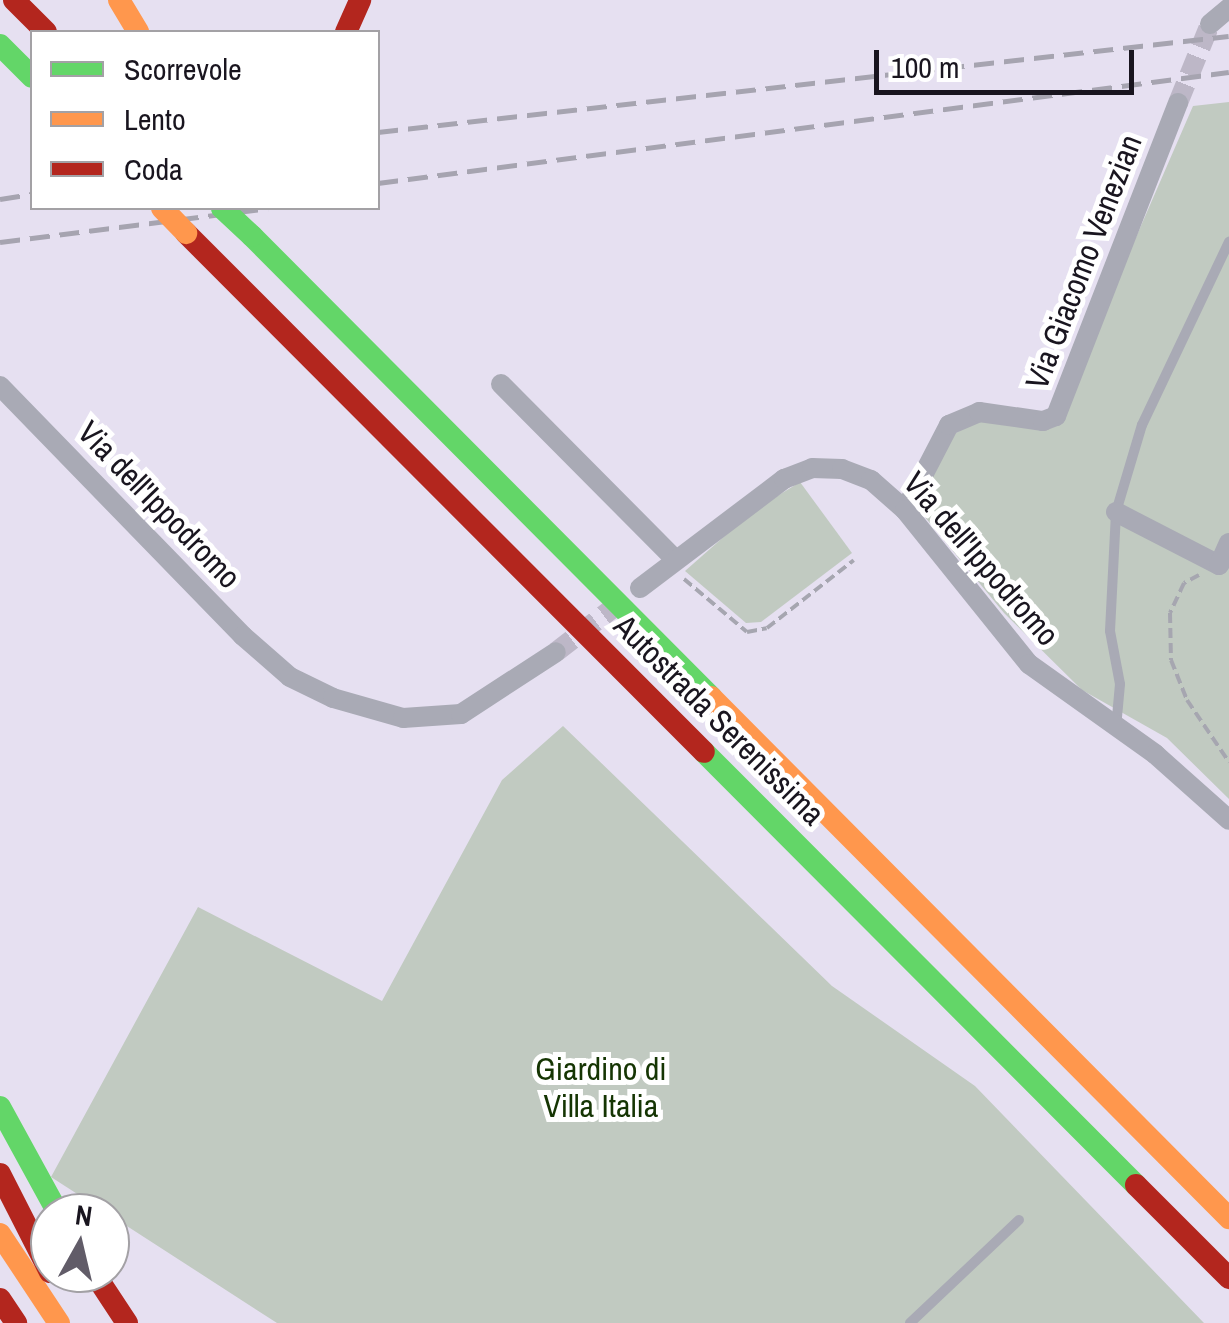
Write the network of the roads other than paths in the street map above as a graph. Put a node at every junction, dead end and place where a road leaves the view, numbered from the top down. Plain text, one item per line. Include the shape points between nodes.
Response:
1 (14, 0) edge
2 (119, 0) edge
3 (144, 0) edge
4 (360, 0) edge
5 (377, 0) edge
6 (1229, 8) edge
7 (1210, 24) tunnel mouth
8 (44, 30) edge
9 (137, 30) edge
10 (157, 30) edge
11 (347, 30) edge
12 (364, 30) edge
13 (0, 45) edge
14 (30, 76) edge
15 (1178, 103) tunnel mouth
16 (164, 210) edge
17 (224, 210) edge
18 (1229, 242) edge
19 (501, 384) dead end
20 (0, 386) edge
21 (905, 510) junction
22 (1116, 512) junction
23 (1229, 542) edge
24 (673, 562) junction
25 (640, 588) tunnel mouth
26 (556, 652) tunnel mouth
27 (1116, 729) junction
28 (1229, 820) edge
29 (0, 1107) edge
30 (1110, 1159) junction
31 (0, 1174) edge
32 (47, 1193) edge
33 (1229, 1218) edge
34 (1020, 1220) dead end
35 (30, 1233) edge
36 (0, 1234) edge
37 (1229, 1278) edge
38 (62, 1293) edge
39 (107, 1293) edge
40 (0, 1299) edge
41 (1229, 1303) edge
42 (16, 1323) edge
43 (59, 1323) edge
44 (80, 1323) edge
45 (127, 1323) edge
46 (910, 1323) edge

1 - 8 highway
2 - 9 highway
3 - 10 highway
4 - 11 highway
5 - 12 highway
6 - 7 street
13 - 14 highway
15 - 21 street, Via Giacomo Venezian via 1056,416 1043,421 978,412 949,425
16 - 30 highway, Autostrada Serenissima, bridge
17 - 33 highway, Autostrada Serenissima, bridge
18 - 22 lane via 1142,425
19 - 24 street
20 - 26 street, Via dell'Ippodromo via 290,677 377,715 443,716
21 - 24 street, Via dell'Ippodromo via 871,480 812,468 784,479
21 - 27 street, Via dell'Ippodromo via 1030,664
22 - 23 street via 1219,565
22 - 27 lane via 1110,631 1120,684
24 - 25 street, Via dell'Ippodromo
27 - 28 street, Via dell'Ippodromo
29 - 32 highway
30 - 37 highway, Autostrada Serenissima
30 - 41 highway
31 - 35 highway
34 - 46 lane
36 - 43 highway
38 - 44 highway
39 - 45 highway
40 - 42 highway

